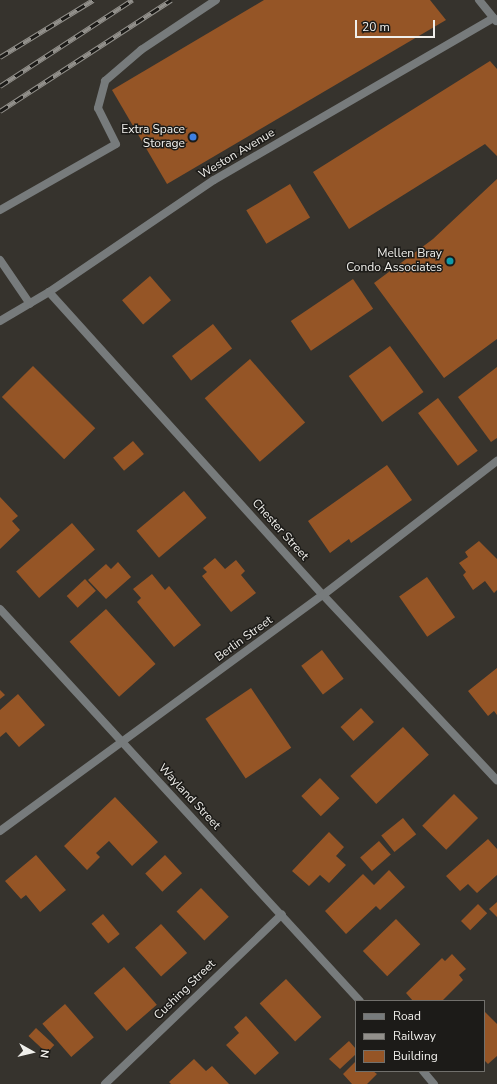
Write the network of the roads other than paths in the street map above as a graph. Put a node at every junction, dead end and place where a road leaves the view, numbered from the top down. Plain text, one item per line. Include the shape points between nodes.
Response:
1 (216, 0) edge
2 (479, 0) edge
3 (495, 20) edge
4 (0, 210) edge
5 (0, 260) edge
6 (49, 292) junction
7 (30, 304) junction
8 (0, 321) edge
9 (497, 461) edge
10 (323, 595) junction
11 (0, 609) edge
12 (122, 742) junction
13 (497, 780) edge
14 (0, 831) edge
15 (282, 914) junction
16 (359, 1000) edge
17 (424, 1072) edge
18 (106, 1084) edge
19 (434, 1084) edge

1 - 4 street via 141,50 105,81 98,108 116,144
2 - 3 street
3 - 6 street, Weston Avenue via 214,180
5 - 7 street
6 - 7 street, Weston Avenue
6 - 10 street, Chester Street
7 - 8 street, Weston Avenue
9 - 10 street, Berlin Street
10 - 12 street, Berlin Street
10 - 13 street, Chester Street
11 - 12 street, Wayland Street
12 - 14 street, Berlin Street
12 - 15 street, Wayland Street
15 - 16 street, Wayland Street
15 - 18 street, Cushing Street
17 - 19 street

